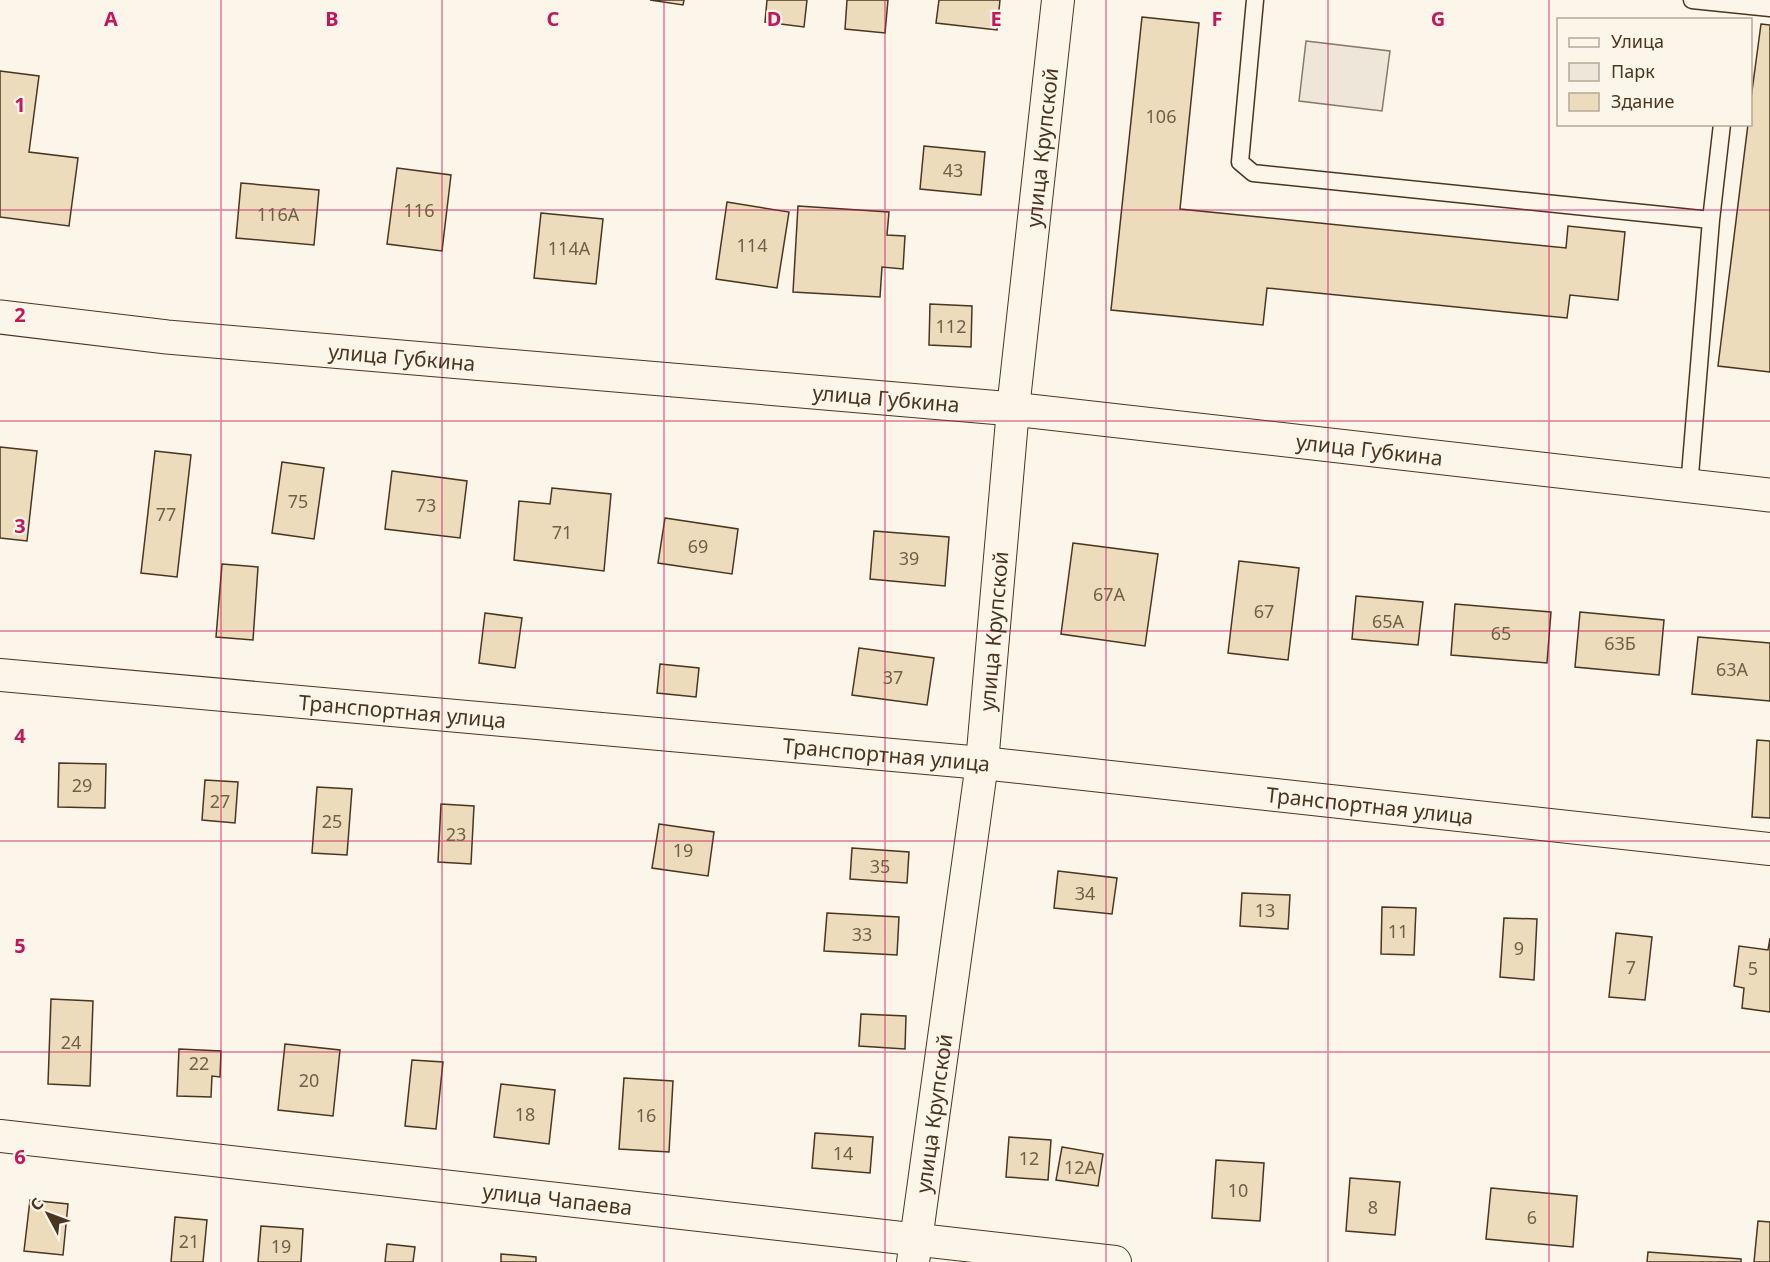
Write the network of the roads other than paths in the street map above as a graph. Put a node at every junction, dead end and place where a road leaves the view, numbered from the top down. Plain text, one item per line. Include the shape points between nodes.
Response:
1 (1058, 0) edge
2 (1256, 0) edge
3 (1692, 0) edge
4 (1734, 8) edge
5 (1770, 8) edge
6 (1722, 126) edge
7 (1711, 220) junction
8 (0, 317) edge
9 (1013, 409) junction
10 (1689, 487) junction
11 (1770, 495) edge
12 (0, 675) edge
13 (982, 763) junction
14 (1770, 849) edge
15 (0, 1136) edge
16 (914, 1251) edge
17 (1114, 1262) edge

1 - 9 street, улица Крупской
2 - 7 lane via 1240,162 1253,173
3 - 4 lane
4 - 5 lane
6 - 7 lane
7 - 10 lane
8 - 9 main road, улица Губкина via 167,337
9 - 10 main road, улица Губкина
9 - 13 street, улица Крупской
10 - 11 main road, улица Губкина
12 - 13 street, Транспортная улица
13 - 14 street, Транспортная улица
13 - 16 street, улица Крупской
15 - 16 street, улица Чапаева
16 - 17 street, улица Чапаева

